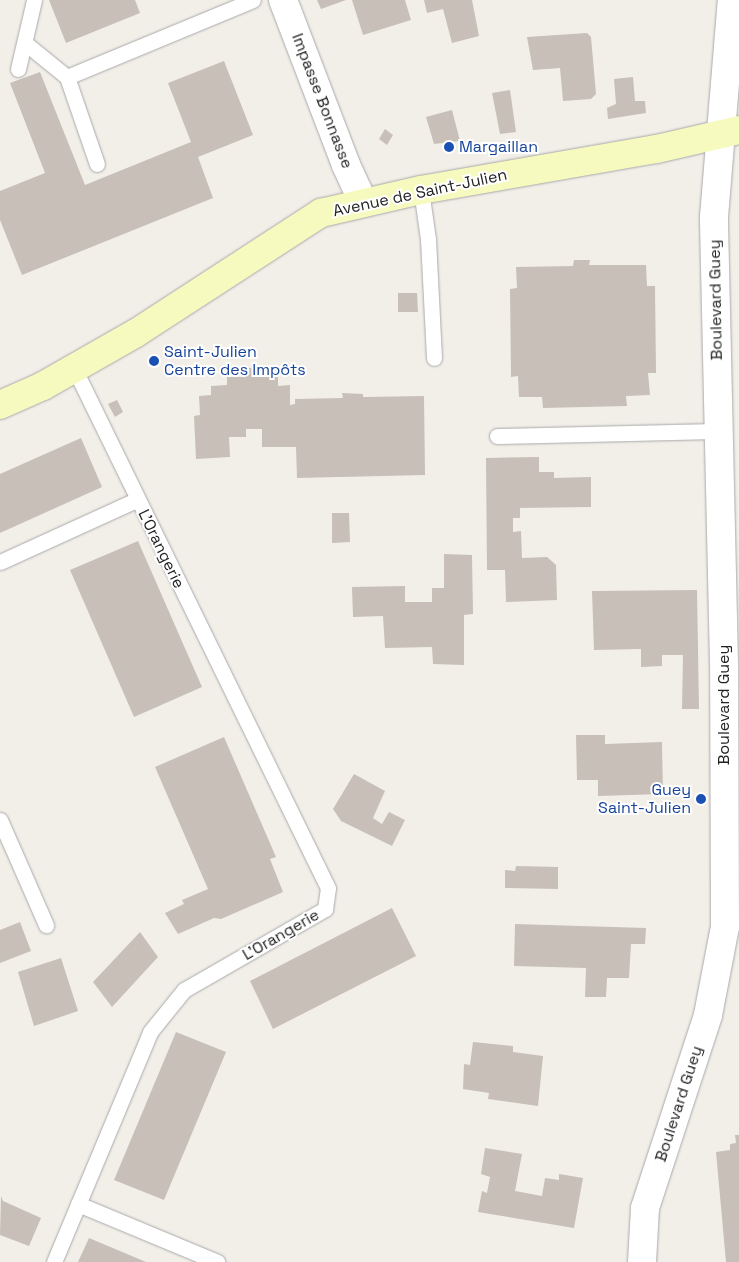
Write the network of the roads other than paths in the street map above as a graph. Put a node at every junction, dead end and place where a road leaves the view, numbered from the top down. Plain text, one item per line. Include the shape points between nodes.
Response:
1 (34, 0) edge
2 (253, 0) edge
3 (283, 0) edge
4 (732, 0) edge
5 (25, 43) junction
6 (18, 69) dead end
7 (67, 77) junction
8 (729, 133) edge
9 (97, 164) dead end
10 (421, 190) junction
11 (363, 202) junction
12 (434, 358) dead end
13 (74, 368) junction
14 (0, 405) edge
15 (719, 431) junction
16 (497, 436) dead end
17 (136, 500) junction
18 (0, 562) edge
19 (0, 820) edge
20 (46, 925) dead end
21 (78, 1204) junction
22 (54, 1262) edge
23 (217, 1262) edge
24 (642, 1262) edge

1 - 5 lane
2 - 7 lane
3 - 11 street, Impasse Bonnasse
4 - 8 street, Boulevard Guey
5 - 6 lane
5 - 7 lane
7 - 9 lane
8 - 10 main road, Avenue de Saint-Julien
8 - 15 street, Boulevard Guey via 714,217
10 - 11 main road, Avenue de Saint-Julien
10 - 12 lane via 428,239
11 - 13 main road, Avenue de Saint-Julien via 321,213 204,290
13 - 14 main road, Avenue de Saint-Julien
13 - 17 lane, L'Orangerie
15 - 16 lane
15 - 24 street, Boulevard Guey via 725,927 708,1015 645,1208
17 - 18 lane, L'Orangerie
17 - 21 lane, L'Orangerie via 328,888 325,909 184,990 150,1032
19 - 20 lane
21 - 22 lane, L'Orangerie
21 - 23 lane

